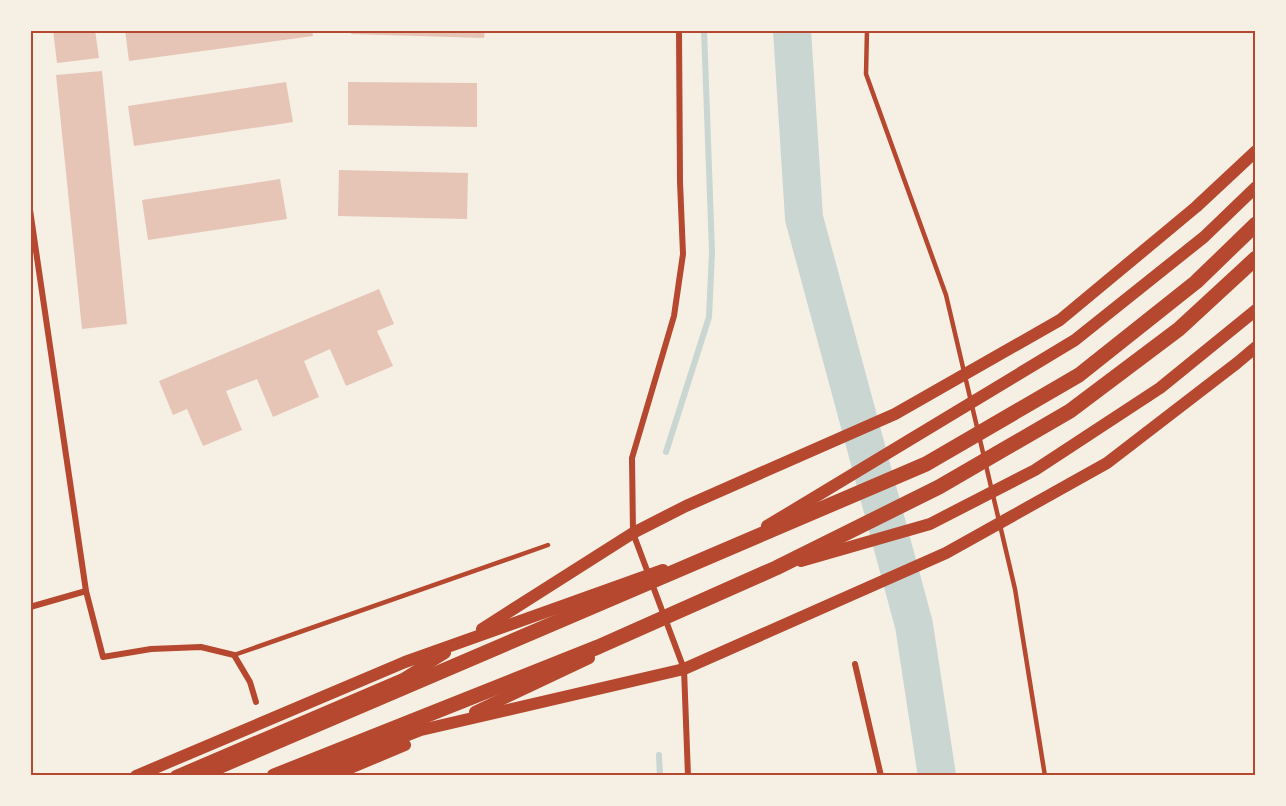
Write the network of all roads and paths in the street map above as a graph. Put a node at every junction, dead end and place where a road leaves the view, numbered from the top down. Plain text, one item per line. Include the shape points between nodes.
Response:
1 (679, 30) edge
2 (867, 30) edge
3 (1256, 151) edge
4 (1256, 188) edge
5 (30, 210) edge
6 (1256, 224) edge
7 (1256, 258) edge
8 (1256, 310) edge
9 (1256, 346) edge
10 (633, 533) junction
11 (743, 541) junction
12 (548, 545) dead end
13 (776, 568) junction
14 (87, 591) junction
15 (30, 607) edge
16 (234, 655) junction
17 (855, 664) dead end
18 (684, 669) junction
19 (256, 702) dead end
20 (136, 776) edge
21 (176, 776) edge
22 (197, 776) edge
23 (274, 776) edge
24 (302, 776) edge
25 (331, 776) edge
26 (688, 776) edge
27 (881, 776) edge
28 (1045, 776) edge

1 - 10 street via 683,254 674,316 632,458
2 - 28 lane via 866,74 949,306 1015,589
3 - 10 main road via 1196,207 1060,320 895,414
4 - 11 main road via 1203,237 1075,340
5 - 14 street
6 - 11 main road via 1196,282 1080,375 926,464
7 - 13 main road via 1179,328 1070,411 939,487
8 - 13 main road via 1160,388 1035,470 930,524
9 - 18 main road via 1107,463 946,553
10 - 18 street
10 - 21 main road via 404,679
11 - 20 main road via 405,662
11 - 22 main road
12 - 16 lane
13 - 23 main road via 598,647
13 - 25 main road via 428,735
14 - 15 street
14 - 16 street via 103,657 201,647
16 - 19 street via 250,682
17 - 27 street
18 - 24 main road via 421,730
18 - 26 street

